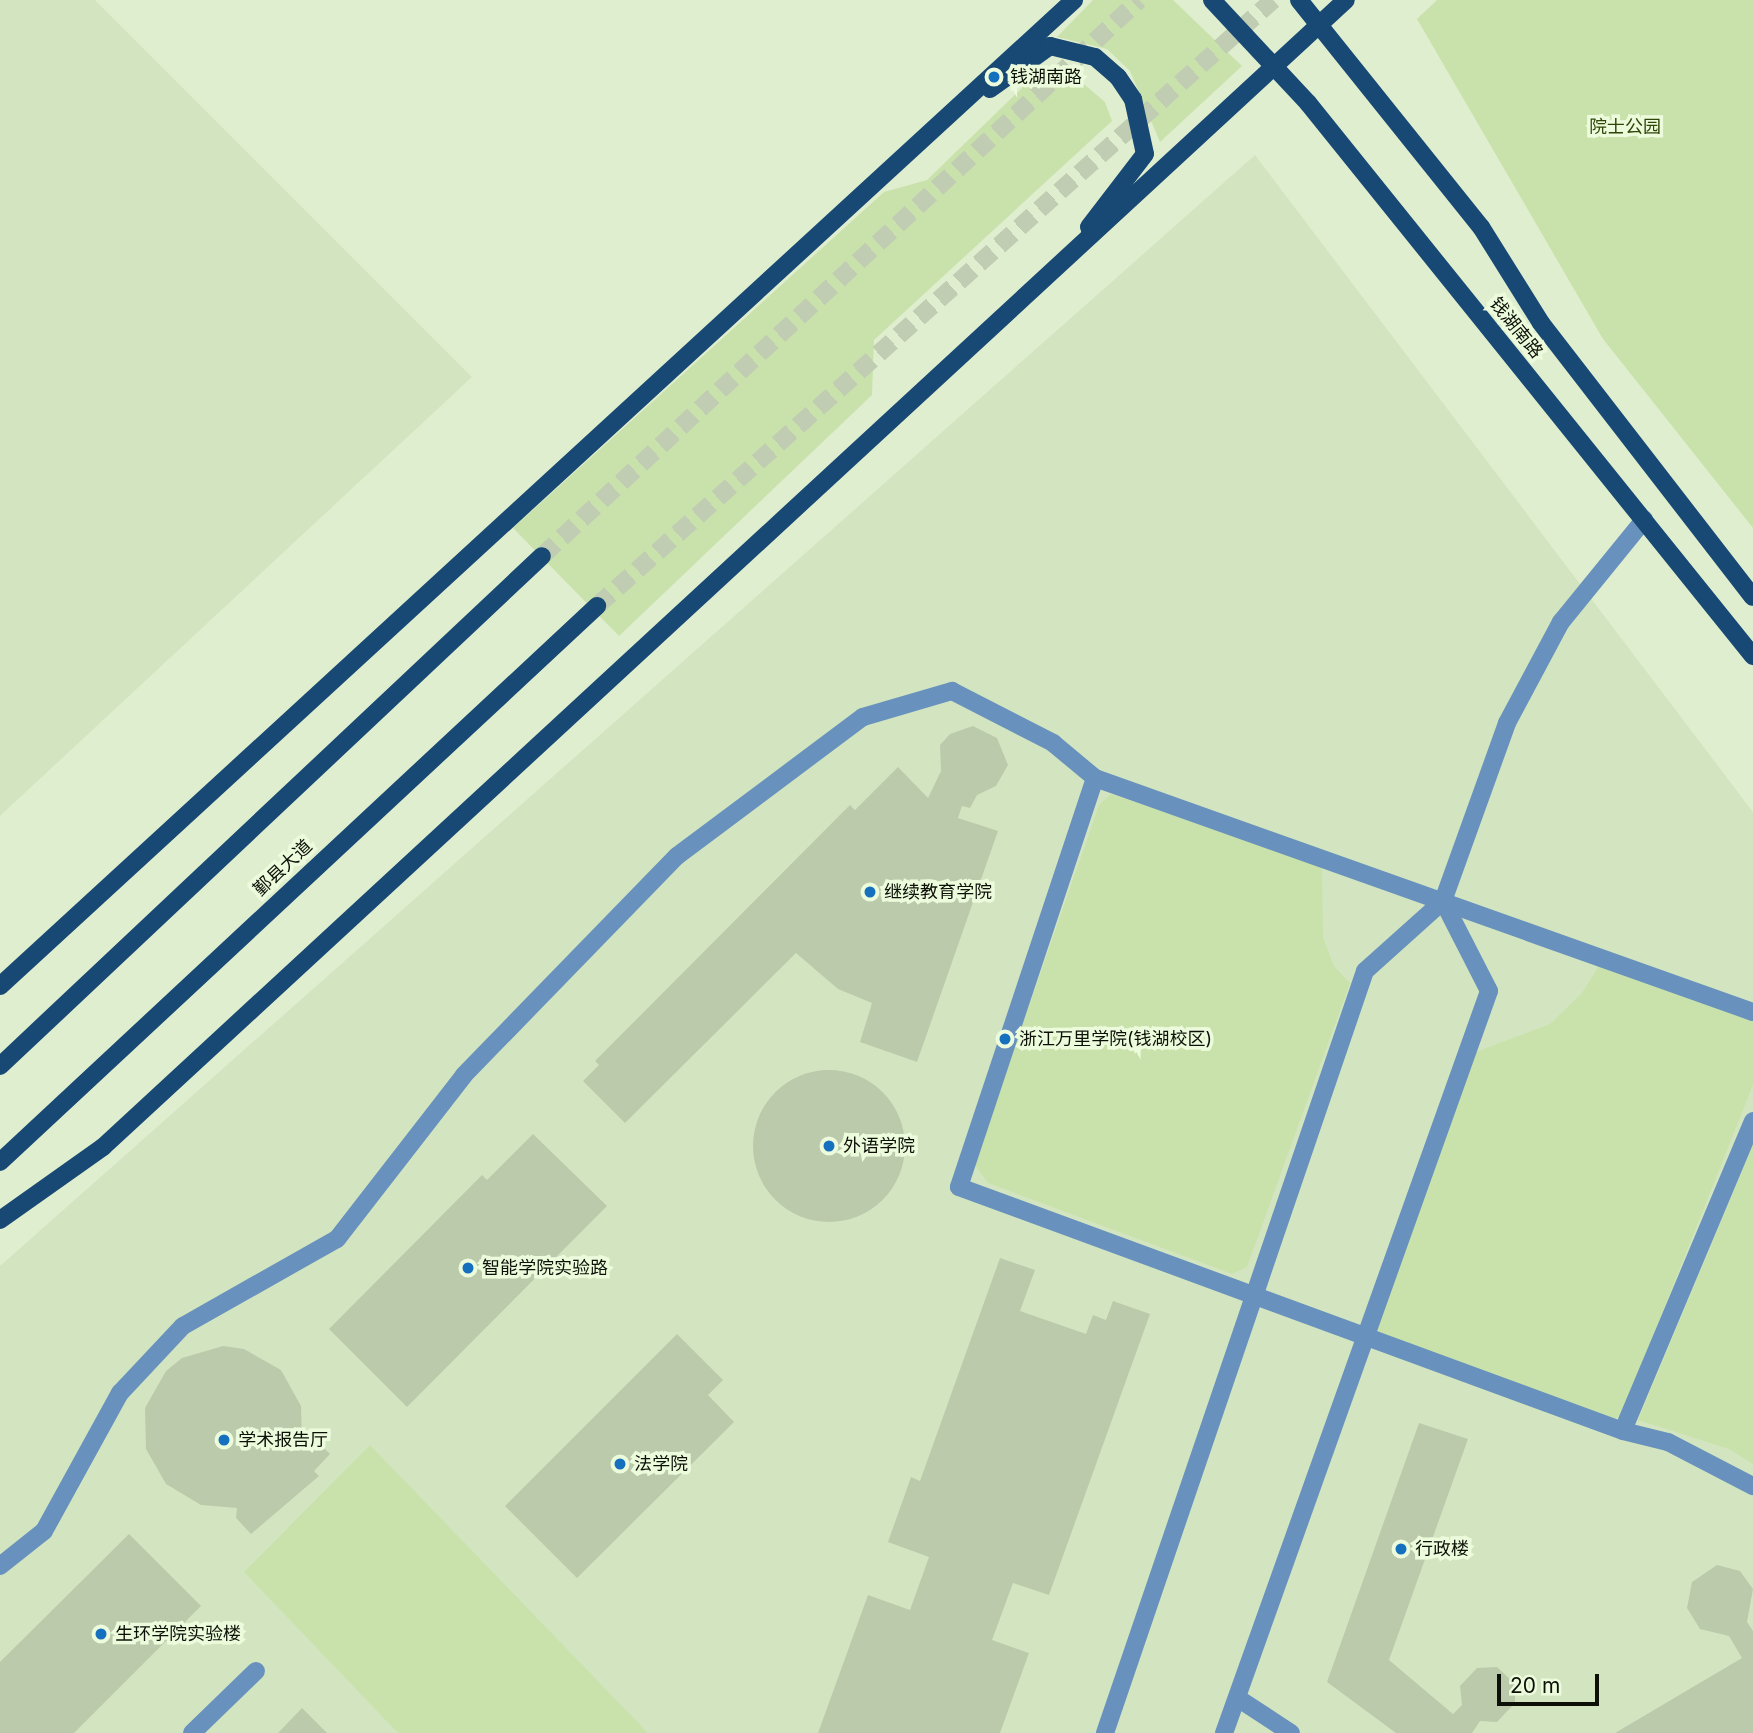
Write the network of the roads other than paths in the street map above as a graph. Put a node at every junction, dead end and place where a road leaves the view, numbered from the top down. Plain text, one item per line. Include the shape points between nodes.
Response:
1 (1074, 0) edge
2 (1212, 0) edge
3 (1299, 0) edge
4 (1346, 0) edge
5 (1320, 24) junction
6 (1275, 67) junction
7 (923, 137) junction
8 (1059, 266) junction
9 (1644, 520) junction
10 (542, 556) tunnel mouth
11 (1753, 597) edge
12 (597, 606) tunnel mouth
13 (1753, 656) edge
14 (1095, 778) junction
15 (1443, 901) junction
16 (0, 986) edge
17 (1753, 1012) edge
18 (0, 1066) edge
19 (1753, 1121) edge
20 (0, 1162) edge
21 (0, 1220) edge
22 (1250, 1294) junction
23 (1370, 1338) junction
24 (1623, 1431) junction
25 (1753, 1486) edge
26 (0, 1566) edge
27 (256, 1671) dead end
28 (1239, 1699) junction
29 (192, 1733) edge
30 (1105, 1733) edge
31 (1224, 1733) edge
32 (1291, 1733) edge

1 - 7 main road
2 - 6 main road, 钱湖南路
3 - 5 main road, 钱湖南路
4 - 5 main road
5 - 6 main road
5 - 11 main road, 钱湖南路 via 1482,227 1541,323
6 - 8 main road
6 - 9 main road, 钱湖南路
7 - 8 main road via 1050,46 1095,57 1118,77 1133,99 1145,154
7 - 16 main road
8 - 21 main road via 103,1147
9 - 13 main road, 钱湖南路
9 - 15 lane via 1561,622 1507,723
10 - 18 main road
12 - 20 main road, 鄞县大道
14 - 15 lane
14 - 22 lane via 960,1187
14 - 26 lane via 1053,743 952,691 863,717 677,856 464,1075 337,1239 183,1326 120,1393 44,1531
15 - 17 lane
15 - 22 lane via 1365,971
15 - 23 lane via 1489,991
19 - 24 lane
22 - 23 lane
22 - 30 lane
23 - 24 lane
23 - 28 lane
24 - 25 lane via 1668,1442
27 - 29 lane
28 - 31 lane
28 - 32 lane

